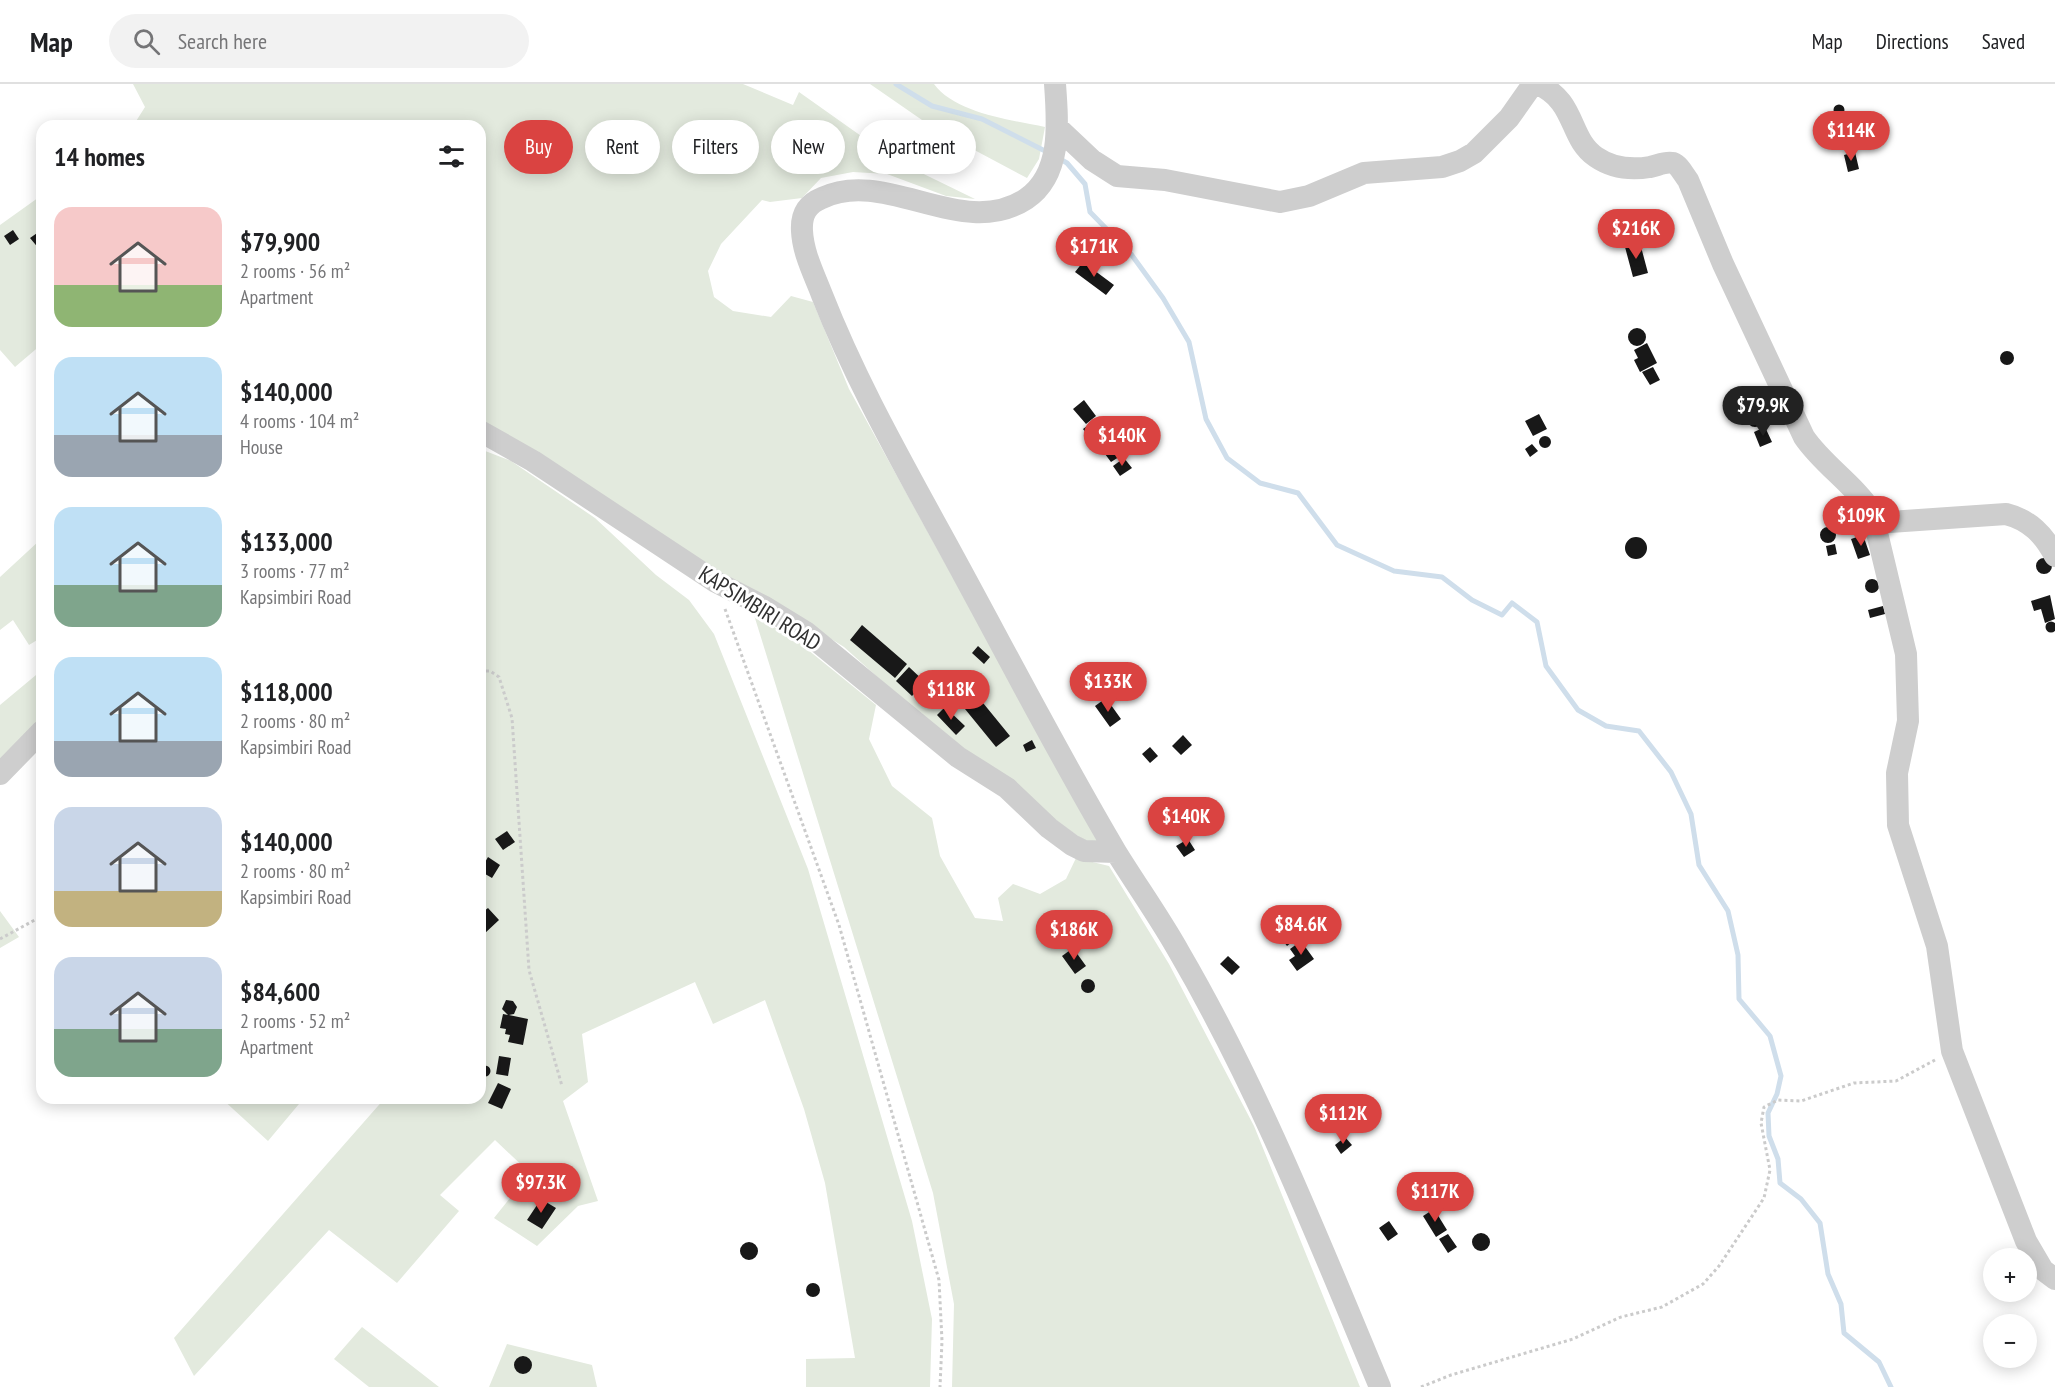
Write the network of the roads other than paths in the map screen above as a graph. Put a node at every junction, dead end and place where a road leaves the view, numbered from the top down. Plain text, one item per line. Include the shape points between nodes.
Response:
1 (1056, 84) edge
2 (1535, 84) edge
3 (1055, 144) junction
4 (486, 434) edge
5 (1875, 523) junction
6 (2055, 556) edge
7 (36, 737) edge
8 (0, 774) edge
9 (1116, 852) junction
10 (2055, 1279) edge
11 (1380, 1387) edge

1 - 3 street
2 - 3 street via 1509,118 1474,153 1460,161 1364,173 1310,196 1280,201 1165,180 1117,176
2 - 5 street via 1546,88 1565,105 1585,146 1595,157 1626,168 1669,163 1680,169 1804,436 1816,454 1864,500
3 - 9 street via 1043,186 1022,202 989,212 969,212 857,189 836,192 816,200 807,209 802,219 802,238 839,340 884,431
4 - 9 street, KAPSIMBIRI ROAD via 716,582 807,633 958,757 1007,788 1072,845 1084,851
5 - 6 street via 2006,514 2020,517 2040,531
5 - 10 street via 1906,654 1908,721 1897,773 1898,825 1937,946 1952,1051 2026,1241 2043,1270
7 - 8 street
9 - 11 street via 1178,950 1243,1067 1288,1163

